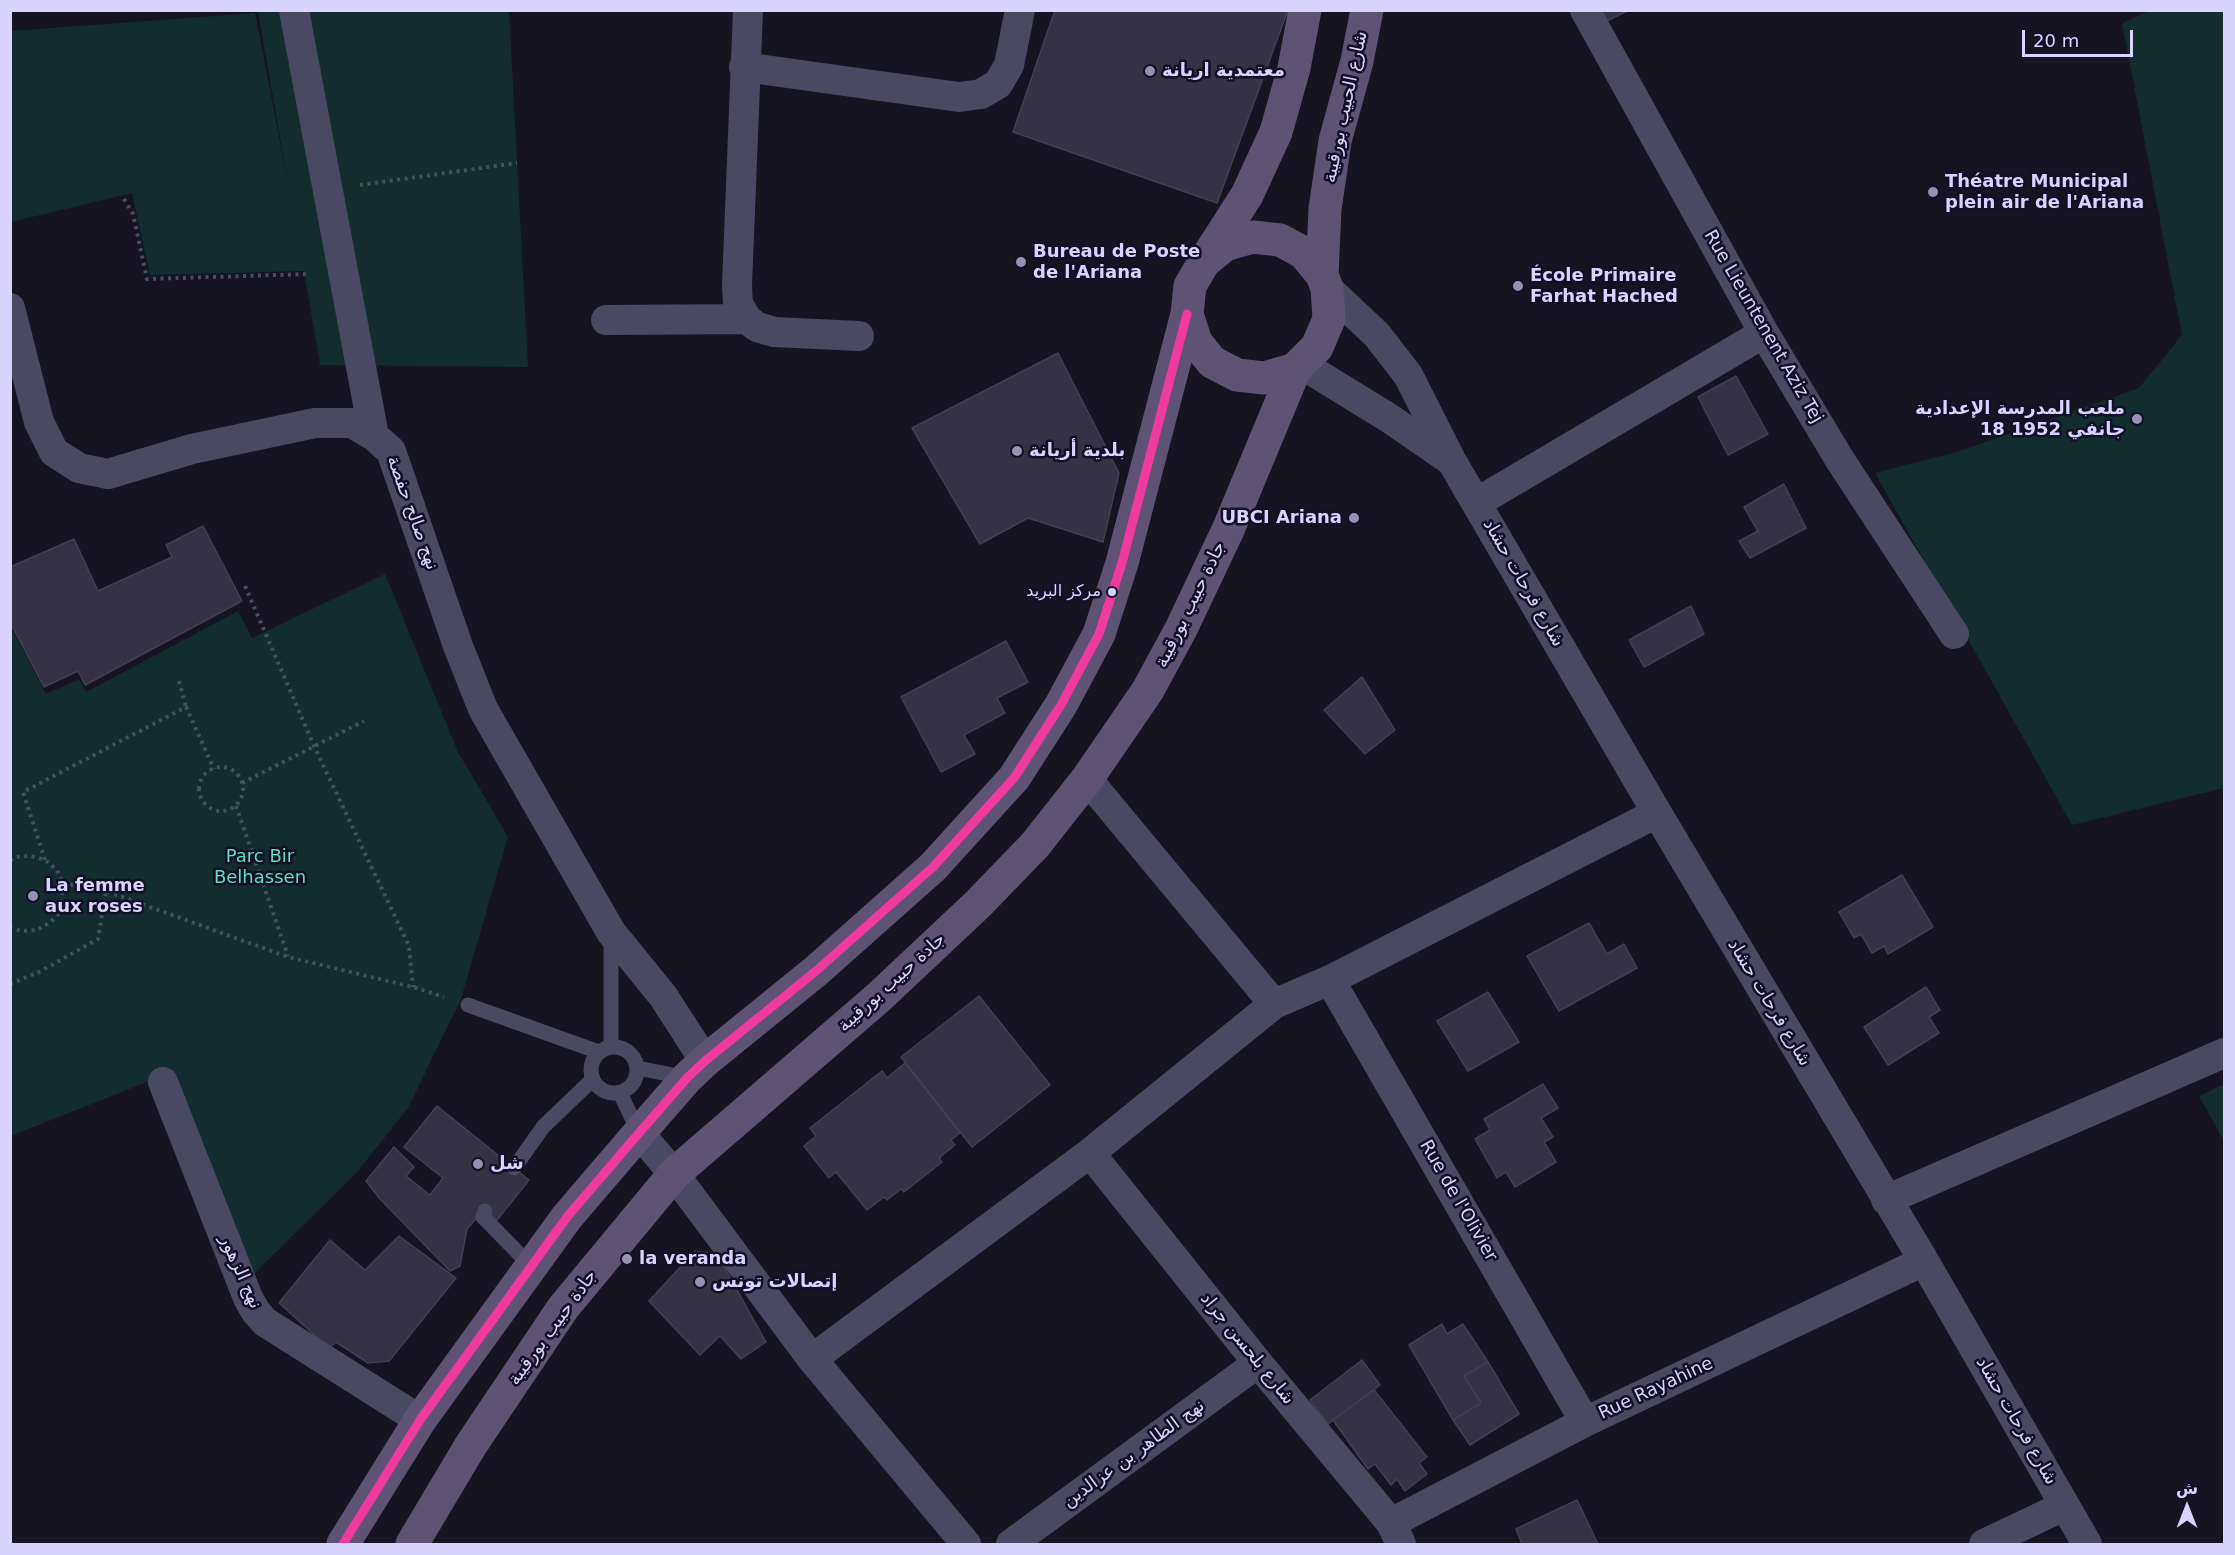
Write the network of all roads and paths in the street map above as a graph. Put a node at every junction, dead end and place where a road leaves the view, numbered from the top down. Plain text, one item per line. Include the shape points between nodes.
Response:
1 (294, 10) edge
2 (748, 10) edge
3 (1020, 10) edge
4 (1305, 10) edge
5 (1367, 10) edge
6 (1584, 10) edge
7 (744, 67) junction
8 (1203, 262) junction
9 (1324, 282) junction
10 (10, 308) edge
11 (1187, 314) junction
12 (747, 319) junction
13 (606, 320) dead end
14 (1764, 333) junction
15 (859, 336) dead end
16 (1298, 366) junction
17 (375, 436) junction
18 (1451, 460) junction
19 (1476, 503) junction
20 (245, 586) dead end
21 (1954, 634) dead end
22 (179, 681) dead end
23 (186, 707) junction
24 (364, 721) dead end
25 (314, 746) junction
26 (214, 769) junction
27 (1087, 778) junction
28 (242, 783) junction
29 (236, 806) junction
30 (1657, 813) junction
31 (10, 860) edge
32 (45, 860) junction
33 (63, 883) junction
34 (106, 891) junction
35 (10, 928) edge
36 (611, 932) junction
37 (288, 957) junction
38 (1330, 980) junction
39 (10, 984) edge
40 (413, 987) junction
41 (1274, 1004) junction
42 (468, 1005) joint
43 (605, 1050) junction
44 (2224, 1053) edge
45 (638, 1068) junction
46 (696, 1070) junction
47 (593, 1080) junction
48 (163, 1082) dead end
49 (620, 1093) junction
50 (639, 1132) junction
51 (1090, 1154) junction
52 (514, 1168) dead end
53 (674, 1174) junction
54 (1886, 1200) junction
55 (485, 1211) dead end
56 (1924, 1261) junction
57 (532, 1267) junction
58 (812, 1359) junction
59 (1258, 1363) junction
60 (420, 1420) junction
61 (1585, 1422) junction
62 (2064, 1506) junction
63 (1396, 1534) edge
64 (343, 1545) edge
65 (412, 1545) edge
66 (966, 1545) edge
67 (1011, 1545) edge
68 (1984, 1545) edge
69 (2087, 1545) edge

1 - 17 street
2 - 7 street
3 - 7 street via 1009,65 998,84 981,94 959,97
4 - 8 main road via 1276,132 1247,195
5 - 9 main road, شارع الحبيب بورقيبة via 1335,141 1325,209
6 - 14 street, Rue Lieuntenent Aziz Tej
7 - 12 street via 737,285 738,304
8 - 9 main road via 1225,244 1252,237 1280,240 1304,253
8 - 11 main road via 1190,286
9 - 16 main road via 1329,319 1317,347
9 - 18 street, شارع فرحات حشاد via 1377,335 1408,375
10 - 17 street, نهج صالح حفصة via 39,422 54,452 79,468 108,474 192,449 315,423 352,423
11 - 16 main road via 1196,342 1212,362 1237,375 1264,378
11 - 46 main road via 1122,563 1099,634 1014,778 933,867
12 - 13 street
12 - 15 street via 774,332
14 - 19 street
14 - 21 street, Rue Lieuntenent Aziz Tej via 1840,460
16 - 18 street, شارع فرحات حشاد via 1389,418
16 - 27 main road, جادة حبيب بورقيبة via 1181,629 1148,690
17 - 36 street, نهج صالح حفصة via 391,450 483,709
18 - 19 street, شارع فرحات حشاد
19 - 30 street, شارع فرحات حشاد
20 - 25 path
22 - 23 path
23 - 26 path
23 - 32 path via 23,792
24 - 25 path
25 - 28 path
25 - 40 path via 409,946
26 - 28 path via 231,770
26 - 29 path via 207,772 199,787 204,803 219,811
27 - 41 street
27 - 53 main road, جادة حبيب بورقيبة via 1035,844 978,904 879,997
28 - 29 path via 243,792
29 - 37 path
30 - 38 street
30 - 54 street, شارع فرحات حشاد
31 - 32 path via 31,856
32 - 33 path via 57,870
33 - 34 path
33 - 35 path via 60,912 51,922 37,930 22,932
34 - 37 path
34 - 39 path via 98,939
36 - 43 lane
36 - 46 street, نهج صالح حفصة via 663,996
37 - 40 path
38 - 41 street
38 - 61 street, Rue de l'Olivier
40 - 42 path
41 - 51 street
42 - 43 lane
43 - 45 lane via 631,1054
43 - 47 lane via 592,1065
44 - 54 street
45 - 46 lane
45 - 49 lane via 634,1084
46 - 50 main road
47 - 49 lane via 604,1091
47 - 52 lane via 543,1127
48 - 60 street, نهج الزهور via 256,1312
49 - 50 lane
50 - 53 street
50 - 57 main road via 567,1217
51 - 58 street
51 - 59 street, شارع بلحسن جراد
53 - 58 street
53 - 65 main road, جادة حبيب بورقيبة via 563,1308 471,1444
54 - 56 street, شارع فرحات حشاد
55 - 57 lane via 483,1217
56 - 61 street, Rue Rayahine
56 - 62 street, شارع فرحات حشاد
57 - 60 main road
58 - 66 street
59 - 63 street, شارع بلحسن جراد
59 - 67 street, نهج الطاهر بن عزالدين
60 - 64 main road
61 - 63 street, Rue Rayahine
62 - 68 street
62 - 69 street, شارع فرحات حشاد

